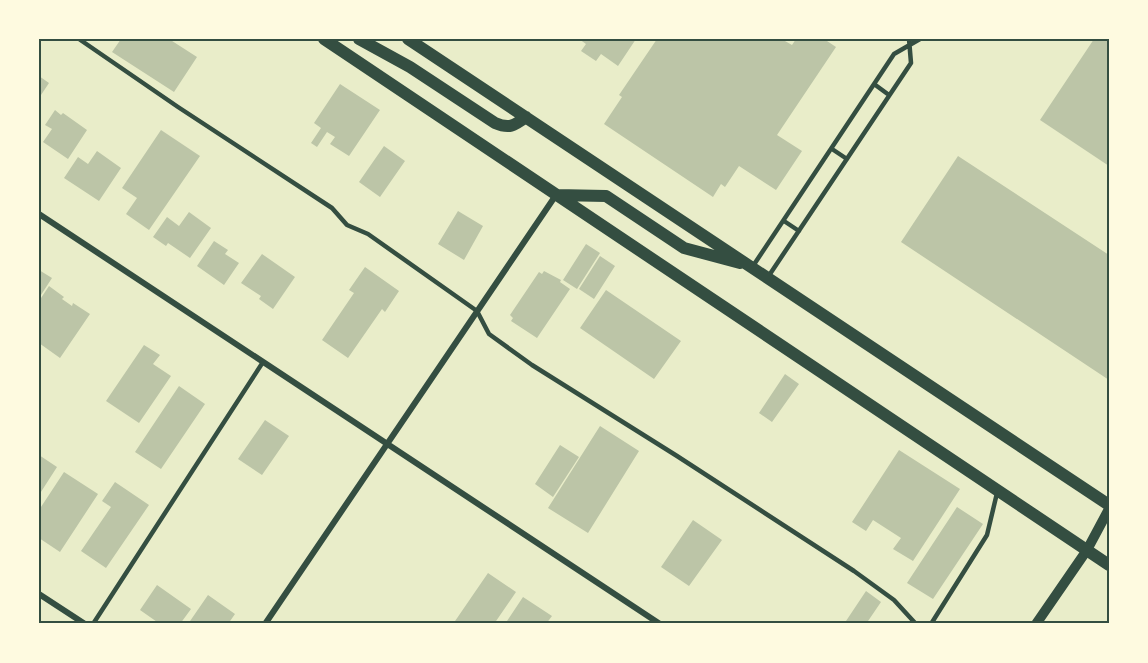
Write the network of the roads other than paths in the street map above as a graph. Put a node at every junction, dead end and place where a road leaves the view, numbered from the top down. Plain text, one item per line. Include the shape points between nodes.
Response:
1 (79, 39) edge
2 (324, 39) edge
3 (359, 39) edge
4 (408, 39) edge
5 (909, 39) edge
6 (920, 39) edge
7 (910, 45) junction
8 (874, 84) junction
9 (889, 95) junction
10 (526, 117) junction
11 (832, 149) junction
12 (847, 159) junction
13 (556, 195) junction
14 (39, 214) edge
15 (784, 221) junction
16 (799, 231) junction
17 (753, 266) junction
18 (768, 277) junction
19 (477, 311) junction
20 (263, 362) junction
21 (387, 444) junction
22 (998, 490) junction
23 (1109, 507) edge
24 (1087, 550) junction
25 (1109, 565) edge
26 (39, 594) edge
27 (85, 624) edge
28 (93, 624) edge
29 (265, 624) edge
30 (660, 624) edge
31 (916, 624) edge
32 (931, 624) edge
33 (1036, 624) edge

1 - 19 lane via 333,208 347,225 377,240
2 - 13 main road
3 - 10 main road via 495,123 508,128
4 - 10 main road
5 - 7 lane
6 - 7 lane
7 - 8 lane via 894,54
7 - 9 lane via 910,63
8 - 9 lane
8 - 11 lane
9 - 12 lane
10 - 17 main road
11 - 12 lane
11 - 15 lane
12 - 16 lane
13 - 17 main road via 606,196 684,248
13 - 19 street
13 - 22 main road
14 - 20 street
15 - 16 lane
15 - 17 lane
16 - 18 lane
17 - 18 main road
18 - 23 main road
19 - 21 street
19 - 31 lane via 489,334 532,365 854,571 894,600
20 - 21 street
20 - 28 lane
21 - 29 street
21 - 30 street
22 - 24 main road
22 - 32 lane via 987,535
23 - 24 street
24 - 25 main road
24 - 33 street
26 - 27 street

